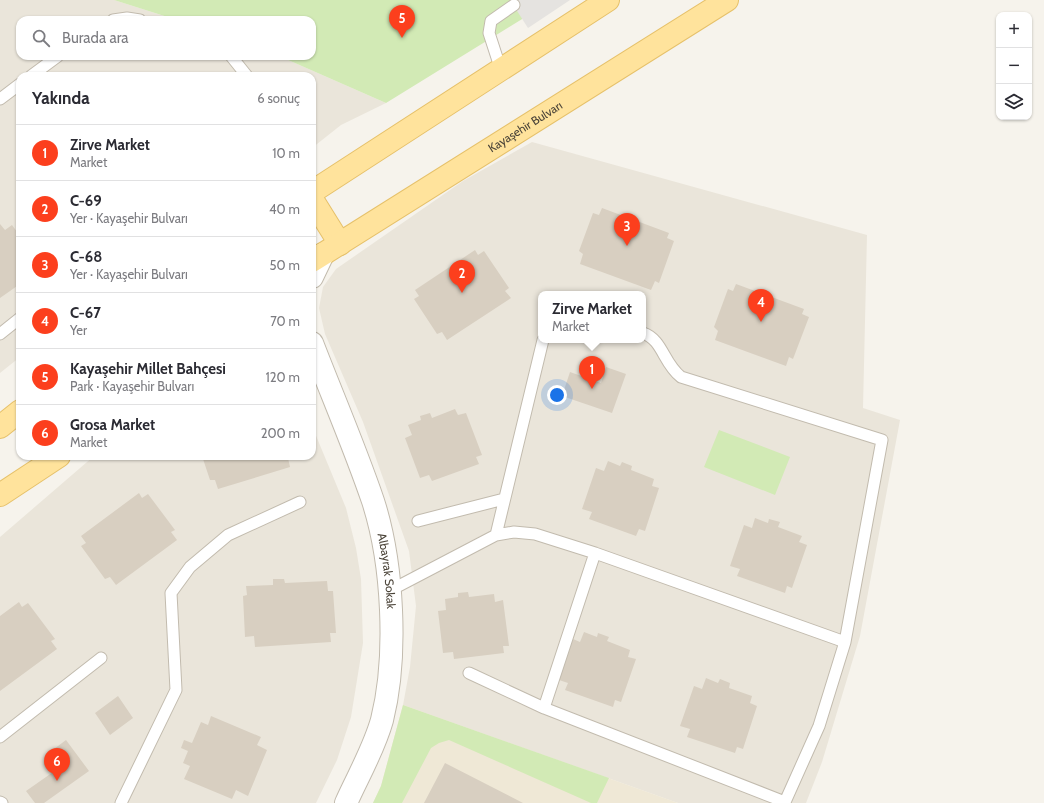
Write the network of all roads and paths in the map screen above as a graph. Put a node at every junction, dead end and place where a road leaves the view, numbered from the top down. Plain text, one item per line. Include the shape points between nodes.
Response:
1 (608, 0) edge
2 (727, 0) edge
3 (514, 5) dead end
4 (53, 60) edge
5 (234, 60) edge
6 (501, 70) junction
7 (36, 72) edge
8 (244, 72) edge
9 (16, 87) edge
10 (0, 99) edge
11 (316, 189) edge
12 (316, 216) edge
13 (325, 253) edge
14 (316, 270) edge
15 (16, 321) edge
16 (0, 334) edge
17 (646, 335) edge
18 (543, 343) edge
19 (316, 353) edge
20 (16, 414) edge
21 (0, 427) edge
22 (53, 460) edge
23 (0, 495) edge
24 (504, 500) junction
25 (300, 502) dead end
26 (418, 521) dead end
27 (496, 535) junction
28 (595, 553) junction
29 (389, 591) junction
30 (845, 642) junction
31 (101, 658) dead end
32 (469, 673) dead end
33 (544, 708) junction
34 (0, 737) edge
35 (121, 803) edge
36 (346, 803) edge

1 - 6 main road
2 - 13 main road, Kayaşehir Bulvarı
3 - 6 lane via 492,21 489,33
4 - 7 lane
5 - 8 lane
6 - 11 main road
9 - 10 lane
12 - 13 main road
13 - 14 street
15 - 16 lane
17 - 30 lane via 657,341 672,370 681,376 882,440
18 - 24 lane
19 - 29 street, Albayrak Sokak via 373,501 382,536
20 - 21 main road
22 - 23 main road
24 - 26 lane
24 - 27 lane
25 - 35 lane via 228,535 190,567 171,593 176,690
27 - 28 lane via 514,532 535,534
27 - 29 lane
28 - 30 lane
28 - 33 lane
29 - 36 street, Albayrak Sokak via 391,657 388,691 373,744
30 - 33 lane via 819,726 785,802
31 - 34 lane
32 - 33 lane

